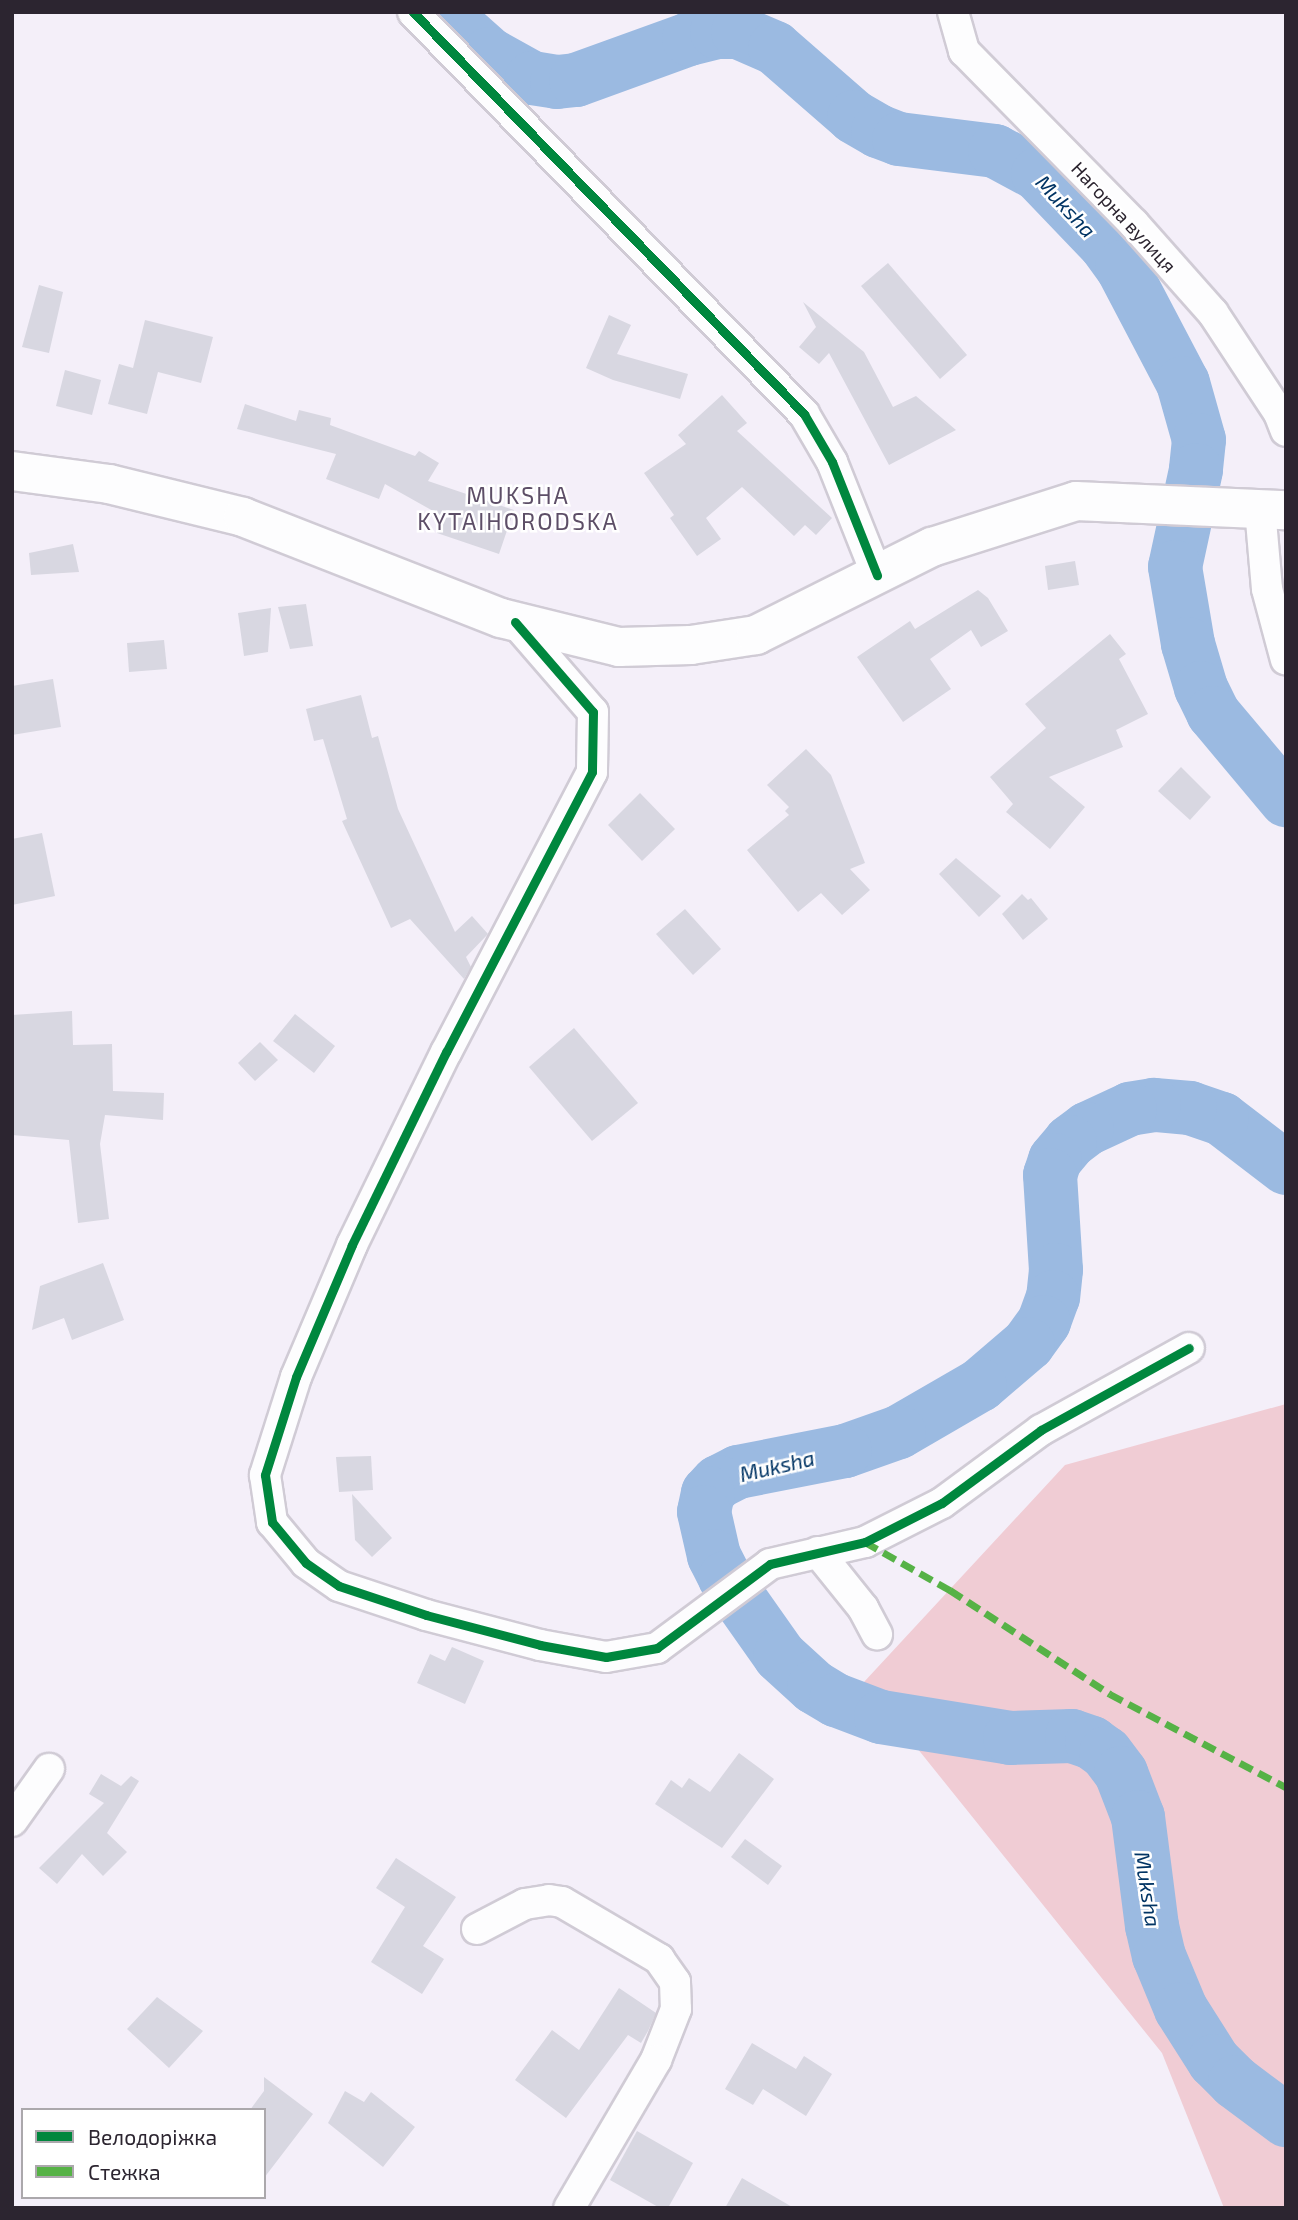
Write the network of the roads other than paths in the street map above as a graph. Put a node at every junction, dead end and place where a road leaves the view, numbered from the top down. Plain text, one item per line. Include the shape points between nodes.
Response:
1 (413, 12) edge
2 (953, 12) edge
3 (1286, 431) edge
4 (12, 471) edge
5 (1261, 509) edge
6 (877, 575) junction
7 (515, 622) junction
8 (1286, 660) edge
9 (1189, 1348) dead end
10 (818, 1552) junction
11 (877, 1634) dead end
12 (49, 1769) dead end
13 (12, 1821) edge
14 (477, 1929) dead end
15 (569, 2208) edge

1 - 6 street via 804,414 832,462
2 - 3 street, Нагорна вулиця via 964,51 1134,224 1213,313 1279,413
4 - 7 main road via 109,484 243,517
5 - 6 main road via 1076,501 932,547
5 - 8 street via 1267,589
6 - 7 main road via 756,635 691,645 619,647
7 - 10 street via 593,712 592,772 446,1052 352,1245 296,1377 265,1475 272,1522 306,1563 339,1586 540,1645 606,1657 657,1647 770,1564
9 - 10 street via 1041,1430 942,1503 865,1542
10 - 11 street via 863,1608
12 - 13 street
14 - 15 street via 525,1904 562,1902 659,1959 675,1982 676,2010 656,2060

